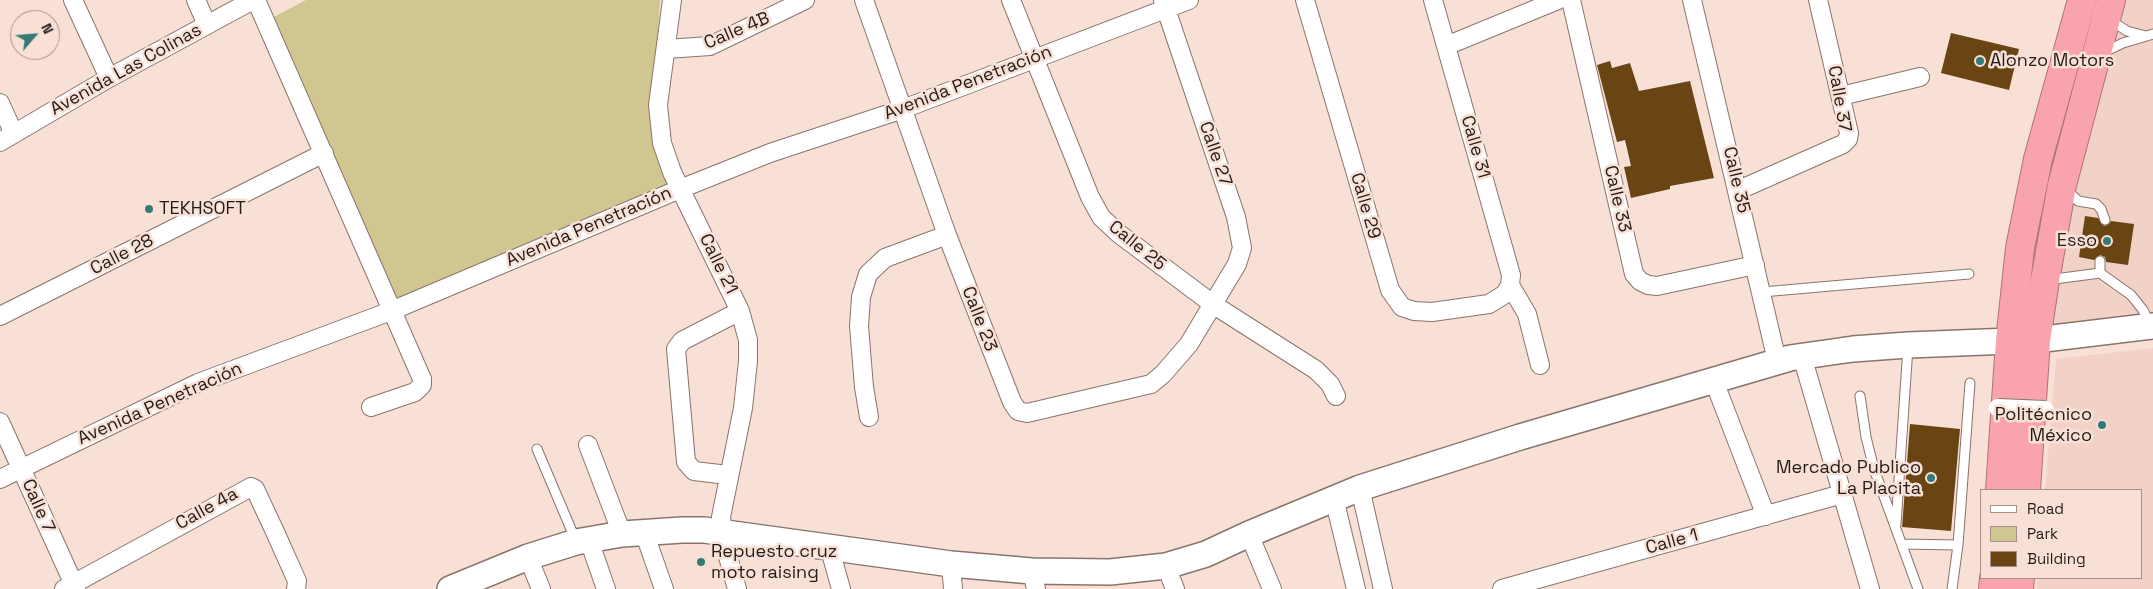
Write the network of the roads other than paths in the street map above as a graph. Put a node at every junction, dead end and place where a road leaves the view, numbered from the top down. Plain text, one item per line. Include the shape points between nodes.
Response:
1 (73, 0) edge
2 (196, 0) edge
3 (254, 0) edge
4 (672, 0) edge
5 (804, 0) edge
6 (864, 0) edge
7 (1011, 0) edge
8 (1189, 0) edge
9 (1305, 0) edge
10 (1433, 0) edge
11 (1558, 0) edge
12 (1571, 0) edge
13 (1692, 0) edge
14 (1818, 0) edge
15 (2082, 0) edge
16 (1165, 4) edge
17 (2109, 8) edge
18 (206, 25) junction
19 (2150, 35) edge
20 (1446, 46) junction
21 (666, 50) junction
22 (2096, 57) junction
23 (1036, 58) junction
24 (1920, 77) dead end
25 (109, 78) junction
26 (1841, 96) junction
27 (0, 103) edge
28 (904, 109) junction
29 (7, 138) edge
30 (324, 153) junction
31 (2062, 185) junction
32 (680, 189) junction
33 (1739, 190) junction
34 (2105, 220) dead end
35 (947, 235) junction
36 (2100, 261) dead end
37 (1755, 265) junction
38 (2100, 273) junction
39 (1968, 274) dead end
40 (2044, 280) junction
41 (1508, 289) junction
42 (1762, 292) junction
43 (1214, 305) junction
44 (740, 310) junction
45 (391, 312) junction
46 (0, 316) edge
47 (2152, 326) edge
48 (2023, 341) junction
49 (1908, 344) junction
50 (1802, 356) junction
51 (1777, 361) junction
52 (1540, 365) dead end
53 (1714, 381) junction
54 (1970, 383) dead end
55 (1336, 396) dead end
56 (1860, 396) dead end
57 (371, 407) dead end
58 (1998, 408) dead end
59 (2045, 410) dead end
60 (869, 417) dead end
61 (0, 422) edge
62 (588, 445) dead end
63 (537, 449) dead end
64 (21, 468) junction
65 (728, 475) junction
66 (0, 479) edge
67 (1360, 488) junction
68 (2000, 489) edge
69 (2026, 489) edge
70 (1842, 494) junction
71 (1334, 498) junction
72 (1766, 516) junction
73 (1896, 526) junction
74 (633, 533) junction
75 (722, 533) junction
76 (1249, 534) junction
77 (583, 541) junction
78 (1902, 544) junction
79 (1958, 544) junction
80 (829, 546) junction
81 (528, 557) junction
82 (951, 564) junction
83 (1166, 566) junction
84 (1034, 580) edge
85 (71, 588) edge
86 (296, 589) edge
87 (450, 589) edge
88 (541, 589) edge
89 (606, 589) edge
90 (664, 589) edge
91 (737, 589) edge
92 (842, 589) edge
93 (953, 589) edge
94 (1175, 589) edge
95 (1272, 589) edge
96 (1356, 589) edge
97 (1383, 589) edge
98 (1502, 589) edge
99 (1870, 589) edge
100 (1918, 589) edge
101 (1952, 589) edge

1 - 25 street
2 - 18 street
3 - 18 street, Avenida Las Colinas
3 - 30 street
4 - 21 street, Calle 21
5 - 21 street, Calle 4B via 710,46
6 - 28 street, Calle 23
7 - 23 street, Calle 25
8 - 16 street, Avenida Penetración
9 - 41 street, Calle 29 via 1395,299 1402,307 1432,312 1489,304
10 - 20 street, Calle 31
11 - 20 street
12 - 37 street, Calle 33 via 1634,274 1648,285 1657,286
13 - 33 street, Calle 35
14 - 26 street, Calle 37
15 - 48 highway via 2038,159 2020,248
16 - 23 street, Avenida Penetración
16 - 43 street, Calle 27 via 1240,233 1242,248 1237,264
17 - 19 lane via 2127,32
17 - 22 highway
18 - 25 street, Avenida Las Colinas
19 - 22 lane via 2123,43
20 - 41 street, Calle 31 via 1511,275
21 - 32 street, Calle 21 via 658,105 660,130 666,156
22 - 31 highway
23 - 28 street, Avenida Penetración
23 - 43 street, Calle 25 via 1090,197 1102,217 1118,233
24 - 26 street
25 - 29 street, Avenida Las Colinas
26 - 33 street, Calle 37 via 1849,133 1843,144
27 - 29 street
28 - 32 street, Avenida Penetración via 770,153
28 - 35 street, Calle 23
30 - 45 street
30 - 46 street, Calle 28
31 - 34 lane via 2078,201 2096,204
31 - 40 highway
32 - 44 street, Calle 21
32 - 45 street, Avenida Penetración
33 - 37 street, Calle 35
35 - 43 street, Calle 23 via 1018,411 1036,412 1151,384 1190,344
35 - 60 street via 885,258 868,274 861,297 860,326
36 - 38 lane
37 - 42 street, Calle 35
38 - 40 lane
38 - 47 lane via 2131,295
39 - 42 lane
40 - 48 highway
41 - 52 street via 1527,314
42 - 51 street, Calle 35
43 - 55 street, Calle 25 via 1316,370 1330,384
44 - 65 street, Calle 21 via 748,340 748,361 744,408
44 - 65 street via 682,342 676,349 686,462 694,471
45 - 57 street via 422,386 414,392
45 - 64 street, Avenida Penetración via 198,383
47 - 48 main road
48 - 49 main road
48 - 68 highway
48 - 69 highway
49 - 50 main road
49 - 73 lane
50 - 51 main road
50 - 70 street
51 - 53 main road
53 - 67 main road via 1520,437
53 - 72 street
54 - 79 lane
56 - 73 lane via 1874,469
58 - 59 street, bridge
61 - 64 street, Calle 7
62 - 74 street
63 - 77 lane
64 - 66 street, Avenida Penetración
64 - 85 street, Calle 7
65 - 75 street, Calle 21 via 721,516
67 - 71 main road
67 - 97 street
70 - 72 street, Calle 1
70 - 99 street
71 - 76 main road
71 - 96 street
72 - 98 street, Calle 1
73 - 78 lane
74 - 75 main road via 704,530
74 - 77 main road
74 - 90 street
75 - 80 main road
75 - 91 street, Calle 21
76 - 83 main road via 1206,554
76 - 95 street
77 - 81 main road
77 - 89 street
78 - 79 lane
78 - 100 lane
79 - 101 lane
80 - 82 main road
80 - 92 street
81 - 87 main road
81 - 88 street
82 - 84 main road
82 - 93 street
83 - 84 main road
83 - 94 street
85 - 86 street, Calle 4a via 251,487 255,489 279,542

